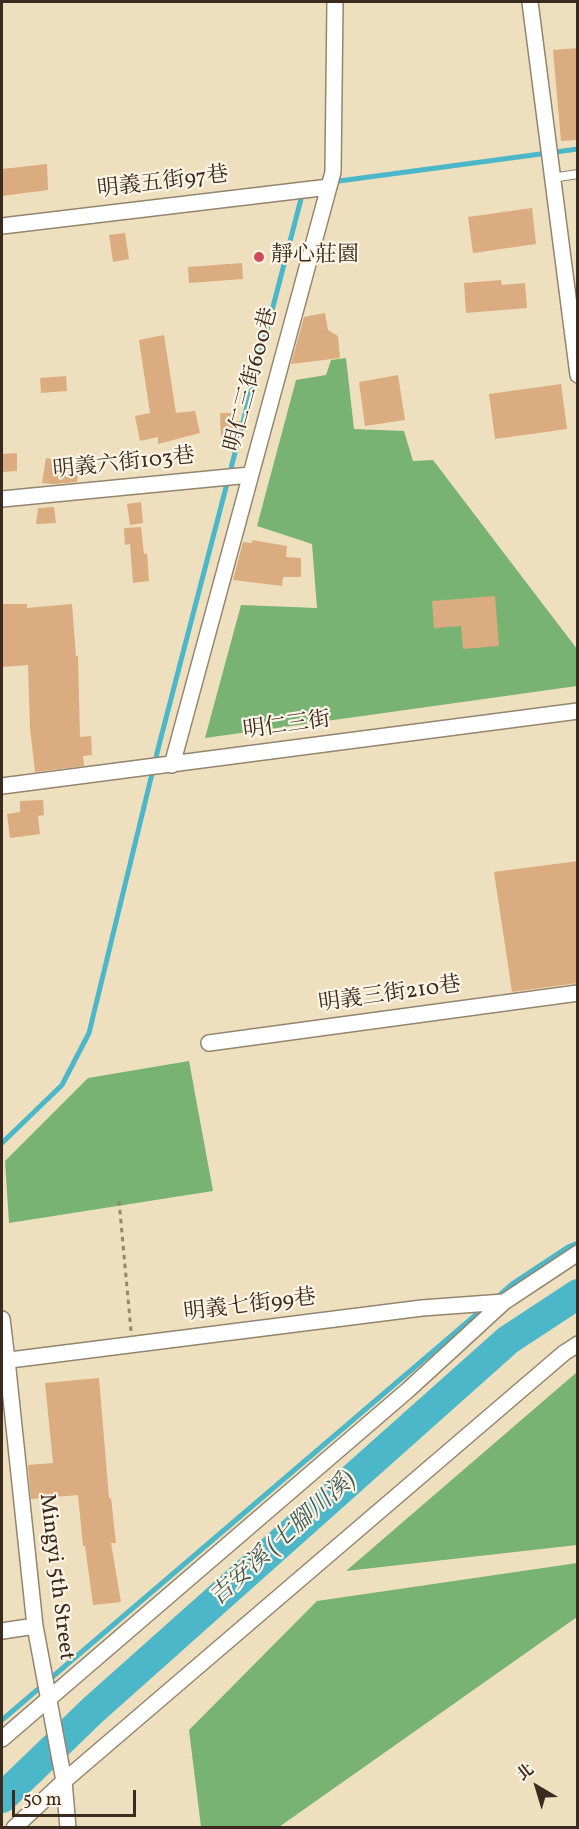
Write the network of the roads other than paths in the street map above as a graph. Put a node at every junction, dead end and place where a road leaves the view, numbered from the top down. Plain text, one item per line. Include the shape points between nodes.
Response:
1 (335, 2) edge
2 (530, 2) edge
3 (578, 174) edge
4 (552, 178) junction
5 (329, 187) junction
6 (2, 226) edge
7 (578, 375) edge
8 (250, 475) junction
9 (2, 499) edge
10 (578, 711) edge
11 (160, 766) junction
12 (2, 786) edge
13 (578, 993) edge
14 (209, 1043) dead end
15 (578, 1253) edge
16 (504, 1302) junction
17 (2, 1319) edge
18 (578, 1344) edge
19 (4, 1361) edge
20 (35, 1626) junction
21 (2, 1631) edge
22 (49, 1698) junction
23 (2, 1739) edge
24 (63, 1781) junction
25 (14, 1827) edge
26 (68, 1827) edge

1 - 5 street, 明仁三街600巷 via 333,172
2 - 4 street
3 - 4 lane
4 - 7 street
5 - 6 street, 明義五街97巷
5 - 8 street, 明仁三街600巷
8 - 9 street, 明義六街103巷
8 - 11 street, 明仁三街600巷
10 - 11 street, 明仁三街
11 - 12 street, 明仁三街
13 - 14 street, 明義三街210巷
15 - 16 street
16 - 19 street, 明義七街99巷 via 422,1308
16 - 22 street via 408,1390
17 - 19 street, Mingyi 5th Street
18 - 24 street
19 - 20 street, Mingyi 5th Street
20 - 21 street
20 - 22 street, Mingyi 5th Street
22 - 23 street
22 - 24 street, Mingyi 5th Street
24 - 25 street
24 - 26 street, Mingyi 5th Street

